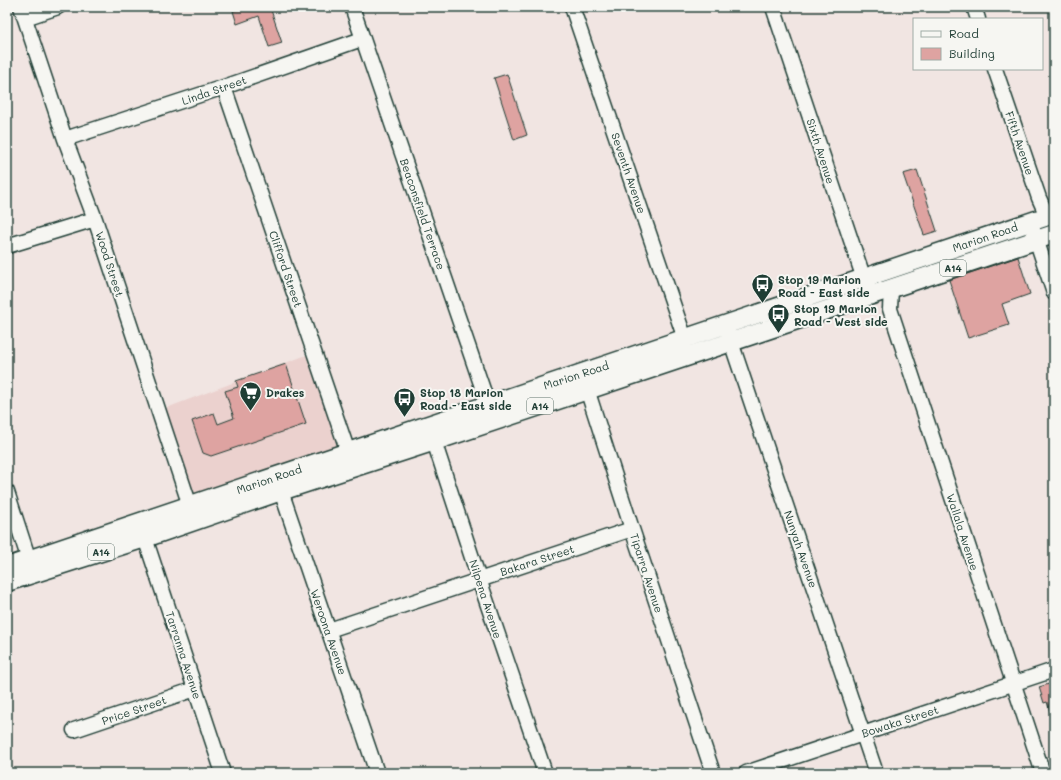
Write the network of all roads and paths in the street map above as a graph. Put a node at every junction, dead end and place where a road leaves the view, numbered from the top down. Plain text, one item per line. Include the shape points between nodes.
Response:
1 (58, 7) edge
2 (352, 7) edge
3 (572, 7) edge
4 (773, 7) edge
5 (974, 7) edge
6 (23, 13) edge
7 (978, 18) edge
8 (362, 39) junction
9 (995, 70) edge
10 (224, 87) junction
11 (65, 139) junction
12 (1044, 217) edge
13 (95, 219) junction
14 (1054, 234) edge
15 (1036, 240) junction
16 (7, 246) edge
17 (864, 278) junction
18 (891, 289) junction
19 (1054, 293) edge
20 (870, 296) junction
21 (728, 333) junction
22 (685, 339) junction
23 (582, 373) junction
24 (587, 390) junction
25 (488, 404) junction
26 (493, 422) junction
27 (429, 424) junction
28 (435, 441) junction
29 (348, 452) junction
30 (337, 472) junction
31 (281, 491) junction
32 (7, 492) edge
33 (192, 513) junction
34 (632, 529) junction
35 (145, 538) junction
36 (29, 560) junction
37 (7, 567) edge
38 (479, 579) junction
39 (7, 582) edge
40 (329, 630) junction
41 (1054, 670) edge
42 (1014, 684) junction
43 (195, 689) junction
44 (74, 730) dead end
45 (863, 734) junction
46 (223, 773) edge
47 (377, 773) edge
48 (545, 773) edge
49 (713, 773) edge
50 (746, 773) edge
51 (876, 773) edge
52 (1044, 773) edge

1 - 6 street
2 - 8 street, Beaconsfield Terrace
3 - 22 street, Seventh Avenue
4 - 17 street, Sixth Avenue
5 - 7 street
6 - 11 street, Wood Street
8 - 10 street, Linda Street
8 - 25 street, Beaconsfield Terrace
9 - 12 street, Fifth Avenue
10 - 11 street, Linda Street
10 - 29 street, Clifford Street
11 - 13 street, Wood Street
12 - 15 street, Fifth Avenue
12 - 17 main road, Marion Road / A14
13 - 16 street
13 - 33 street, Wood Street
14 - 15 main road, Marion Road / A14
15 - 18 main road, Marion Road / A14
15 - 19 street, Fifth Avenue
17 - 20 street, Sixth Avenue
17 - 21 main road, Marion Road / A14
18 - 20 main road, Marion Road / A14
18 - 42 street, Wallala Avenue via 890,309
20 - 21 main road, Marion Road / A14
21 - 22 main road, Marion Road / A14
21 - 24 main road, Marion Road / A14
21 - 45 street, Nunyah Avenue
22 - 23 main road, Marion Road / A14
23 - 24 street, Tiparra Avenue
23 - 25 main road, Marion Road / A14
24 - 26 main road, Marion Road / A14
24 - 34 street, Tiparra Avenue
25 - 26 street, Beaconsfield Terrace
25 - 27 main road, Marion Road / A14
26 - 28 main road, Marion Road / A14
27 - 28 street, Nilpena Avenue
27 - 29 main road, Marion Road / A14
28 - 30 main road, Marion Road / A14
28 - 38 street, Nilpena Avenue
29 - 30 main road via 347,459
29 - 33 main road, Marion Road / A14
30 - 31 main road, Marion Road / A14
31 - 33 main road, Marion Road / A14
31 - 40 street, Weroona Avenue
32 - 36 street
33 - 35 main road, Marion Road / A14
33 - 36 main road, Marion Road / A14
34 - 38 street, Bakara Street
34 - 49 street, Tiparra Avenue
35 - 39 main road, Marion Road / A14
35 - 43 street, Tarranna Avenue
36 - 37 main road, Marion Road / A14
38 - 40 street, Bakara Street
38 - 48 street, Nilpena Avenue
40 - 47 street, Weroona Avenue
41 - 42 street, Bowaka Street
42 - 45 street, Bowaka Street
42 - 52 street, Wallala Avenue
43 - 44 street, Price Street
43 - 46 street, Tarranna Avenue
45 - 50 street, Bowaka Street
45 - 51 street, Nunyah Avenue

